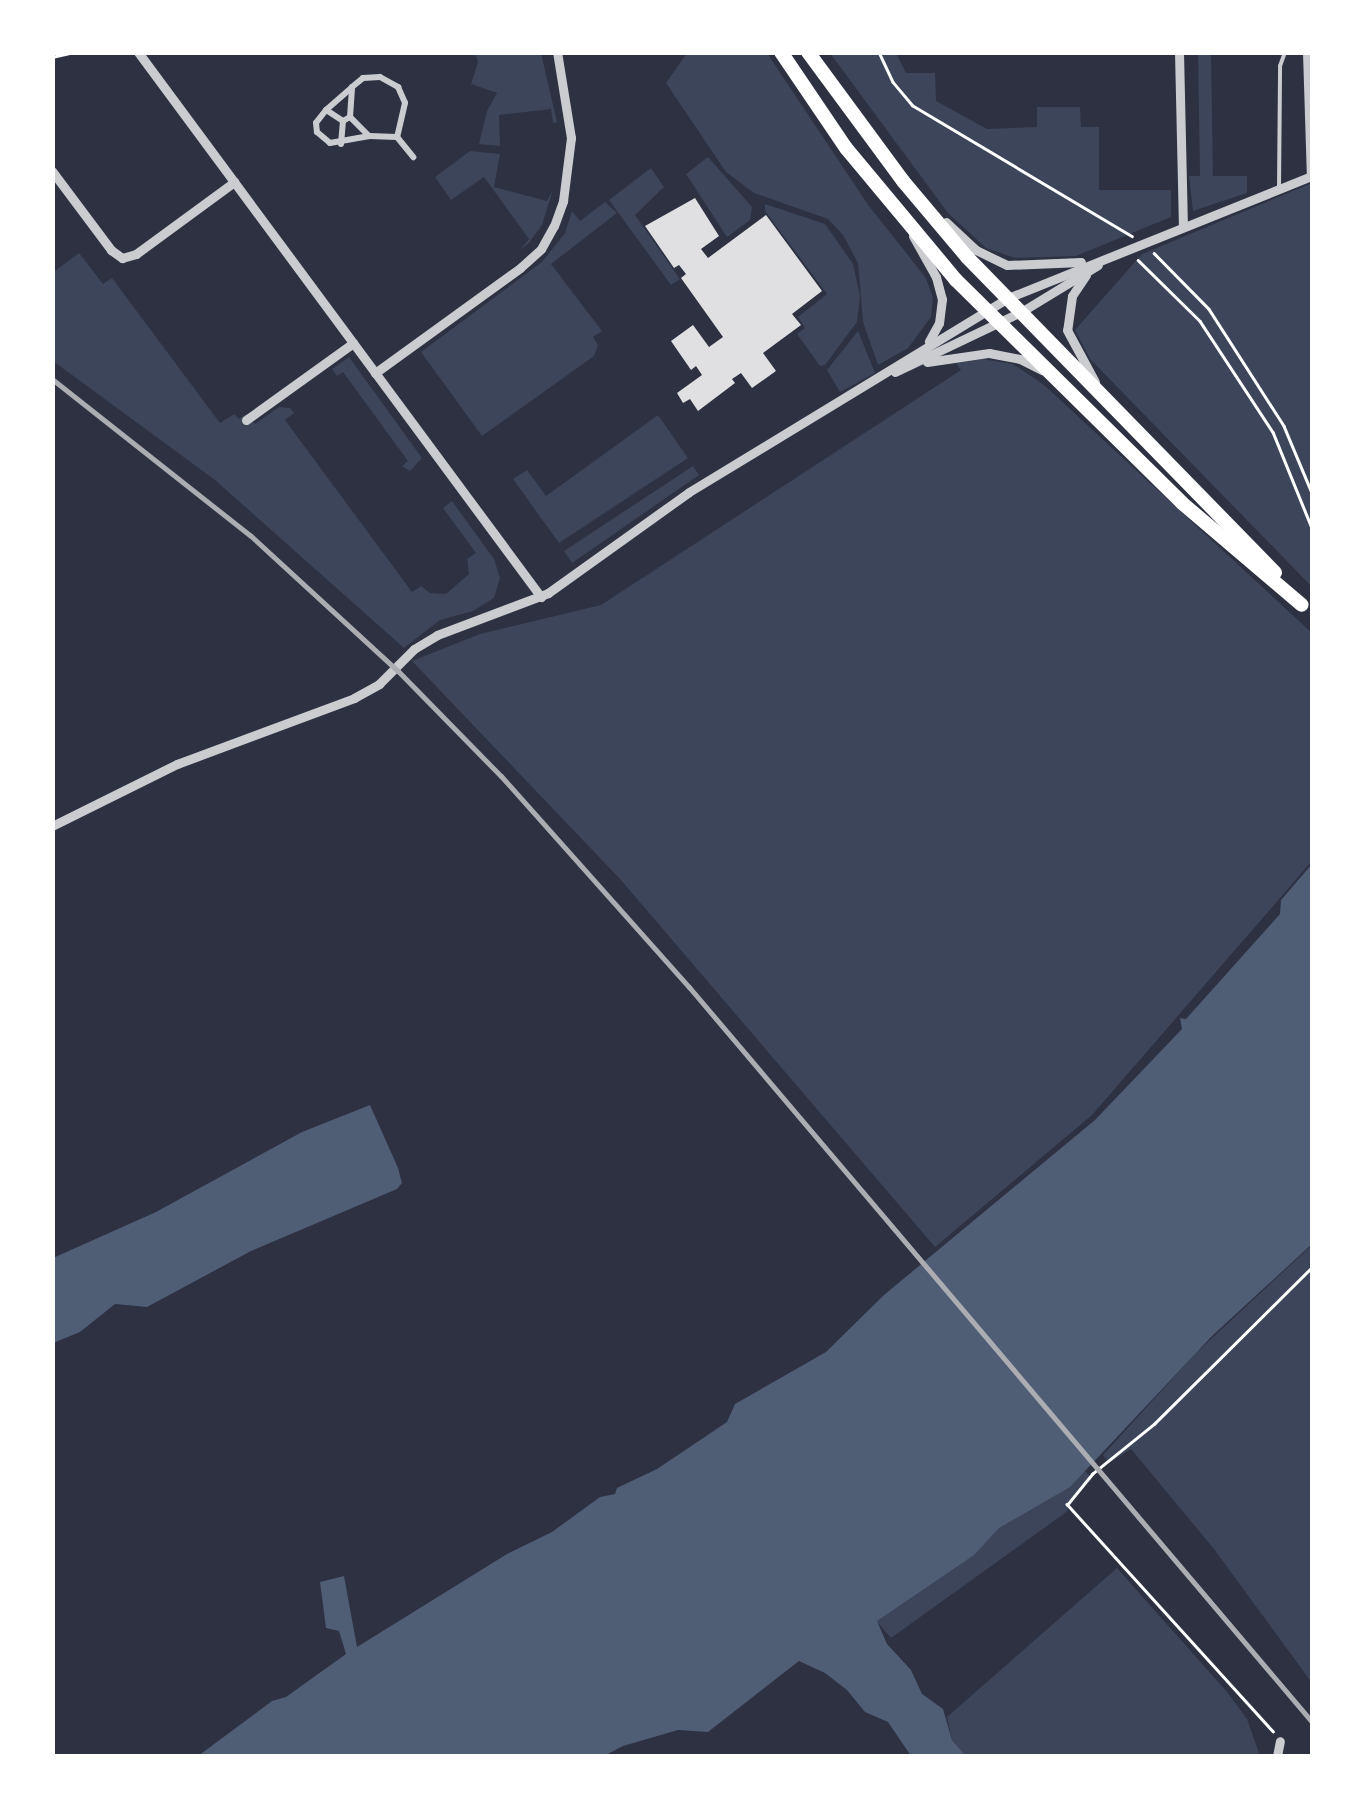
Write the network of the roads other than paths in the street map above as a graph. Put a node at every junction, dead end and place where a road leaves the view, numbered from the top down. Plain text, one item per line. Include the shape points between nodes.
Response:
1 (138, 52) edge
2 (556, 52) edge
3 (781, 52) edge
4 (811, 52) edge
5 (1179, 52) edge
6 (1285, 52) edge
7 (1307, 52) edge
8 (352, 87) junction
9 (326, 110) junction
10 (346, 119) junction
11 (369, 136) junction
12 (397, 137) junction
13 (341, 144) junction
14 (413, 157) dead end
15 (52, 171) edge
16 (1312, 176) edge
17 (903, 181) junction
18 (234, 182) junction
19 (1279, 189) junction
20 (907, 225) junction
21 (1183, 227) junction
22 (1108, 258) junction
23 (1088, 272) junction
24 (1008, 298) junction
25 (986, 311) junction
26 (1021, 312) junction
27 (998, 324) junction
28 (353, 342) junction
29 (924, 347) junction
30 (914, 364) junction
31 (1046, 371) junction
32 (375, 372) junction
33 (880, 378) junction
34 (1104, 398) junction
35 (246, 420) dead end
36 (540, 597) junction
37 (1308, 609) edge
38 (52, 826) edge
39 (1280, 1741) road end
40 (1277, 1756) edge

1 - 18 street
2 - 32 street via 570,138 563,201 542,249
3 - 20 main road
4 - 17 main road
5 - 21 street
6 - 19 lane
7 - 16 street
8 - 9 street
8 - 10 street
8 - 12 street via 362,78 380,77 398,87 404,103
9 - 10 street
9 - 13 street via 317,132
10 - 11 street
10 - 13 street
11 - 12 street
11 - 13 street
12 - 14 street
15 - 18 street via 122,258
16 - 19 street
17 - 22 street via 991,259 1041,266
17 - 24 main road
18 - 28 street
19 - 21 street
20 - 25 main road
20 - 29 street via 942,299 939,323
21 - 22 street
22 - 23 street
22 - 24 street
23 - 26 street
23 - 34 street via 1072,296 1068,330
24 - 25 street
24 - 26 main road
25 - 27 main road
25 - 29 street
26 - 27 street
26 - 34 main road
27 - 30 street
27 - 31 main road
28 - 32 street
28 - 35 street
29 - 33 street
30 - 31 street via 989,353
30 - 33 street
31 - 37 main road via 1229,546
32 - 36 street
33 - 36 street via 689,492
34 - 37 main road
36 - 38 street via 437,635 354,698 177,764
39 - 40 street

